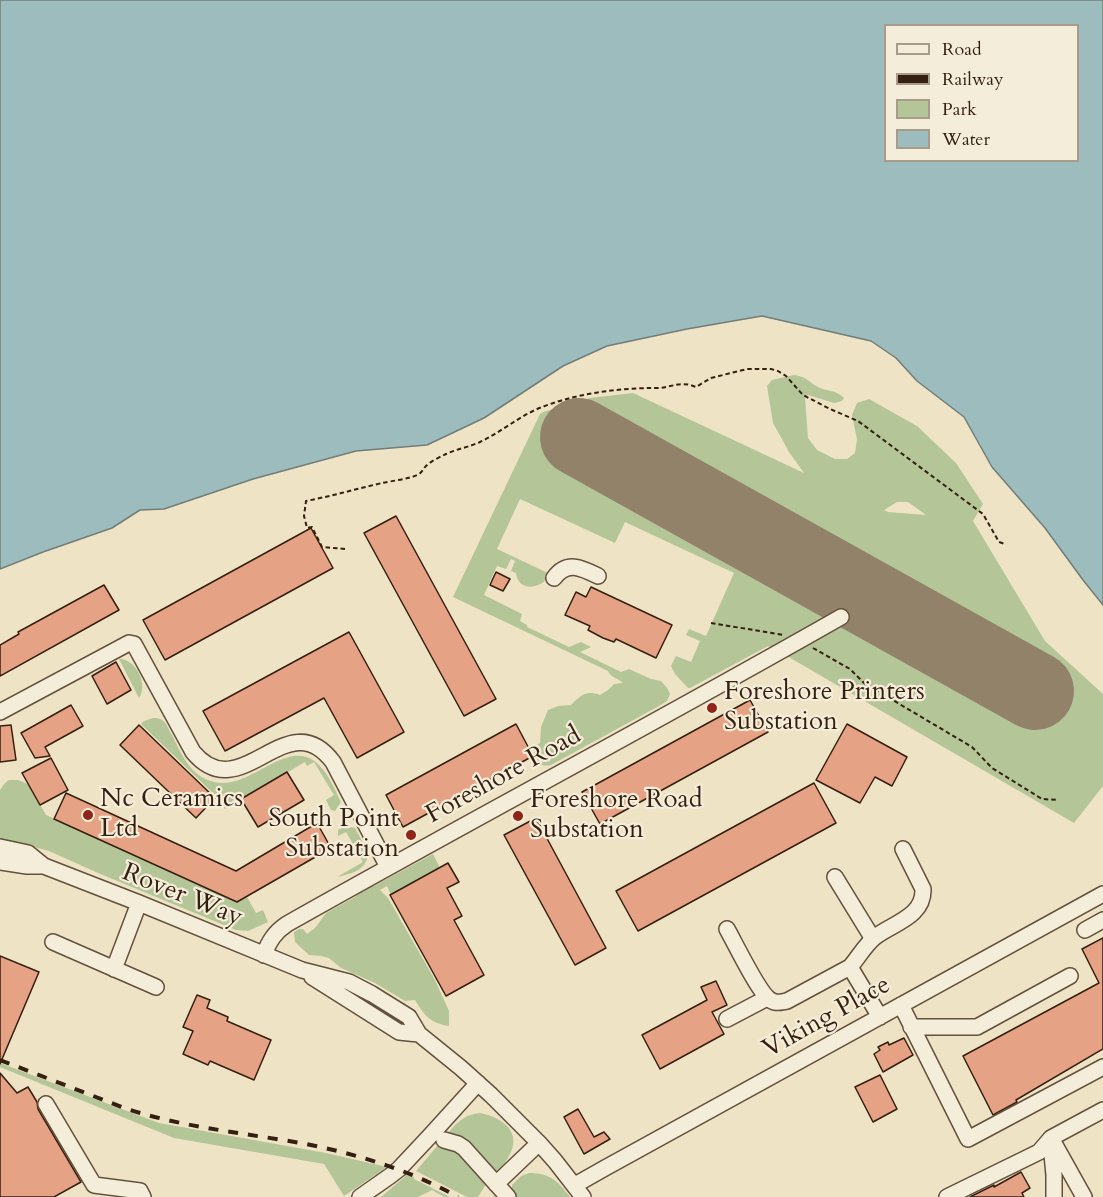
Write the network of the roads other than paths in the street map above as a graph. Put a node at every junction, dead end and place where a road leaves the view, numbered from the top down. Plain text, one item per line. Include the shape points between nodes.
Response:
1 (598, 576) dead end
2 (554, 579) dead end
3 (841, 618) dead end
4 (0, 712) edge
5 (0, 847) edge
6 (903, 849) dead end
7 (0, 862) edge
8 (44, 866) junction
9 (388, 867) junction
10 (835, 877) dead end
11 (1103, 894) edge
12 (139, 903) junction
13 (1103, 920) edge
14 (727, 929) dead end
15 (1085, 930) dead end
16 (873, 939) junction
17 (53, 942) dead end
18 (264, 955) junction
19 (850, 967) junction
20 (114, 969) junction
21 (1070, 976) dead end
22 (156, 987) dead end
23 (767, 998) junction
24 (901, 1005) junction
25 (880, 1017) junction
26 (727, 1019) dead end
27 (911, 1027) junction
28 (1103, 1067) edge
29 (478, 1083) junction
30 (46, 1104) dead end
31 (1103, 1110) edge
32 (1051, 1138) junction
33 (444, 1140) dead end
34 (539, 1143) junction
35 (496, 1184) junction
36 (579, 1191) edge
37 (143, 1197) edge
38 (360, 1197) edge
39 (508, 1197) edge
40 (947, 1197) edge
41 (1054, 1197) edge
42 (1084, 1197) edge

1 - 2 street via 571,567 564,568
3 - 9 street, Foreshore Road
4 - 9 street via 129,643 134,644 194,752 204,763 225,770 238,768 294,742 309,744 327,754
5 - 8 street, Rover Way via 28,854
6 - 16 street via 923,889 923,897 919,908
7 - 8 street, Rover Way
8 - 12 street, Rover Way
9 - 18 street, Foreshore Road via 278,930
10 - 16 street
11 - 24 street, Viking Place
12 - 18 street, Rover Way
12 - 20 street
13 - 15 street
14 - 23 street
16 - 19 street
17 - 20 street
18 - 29 street, Rover Way via 302,970 399,1032 419,1034
19 - 23 street via 787,1001 776,1003
19 - 25 street
20 - 22 street
21 - 27 street via 977,1027
23 - 26 street
24 - 25 street, Viking Place
24 - 27 street
25 - 36 street, Viking Place via 615,1162
27 - 28 street via 968,1139
29 - 34 street
29 - 38 street via 399,1168
30 - 37 street via 94,1185 140,1191
31 - 32 street
32 - 40 street via 1039,1152
32 - 41 street
32 - 42 street
33 - 35 street via 464,1148
34 - 35 street
34 - 36 street
35 - 39 street

